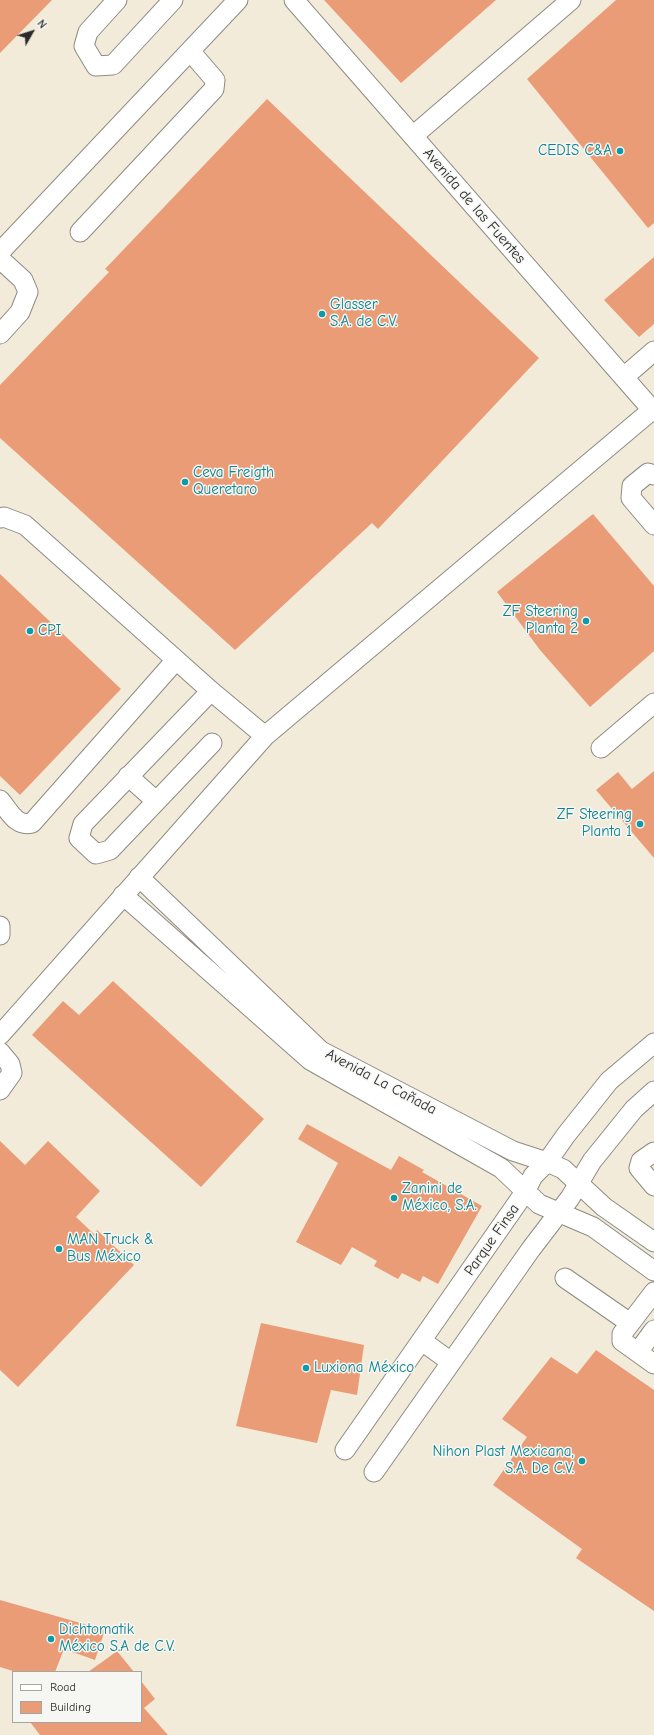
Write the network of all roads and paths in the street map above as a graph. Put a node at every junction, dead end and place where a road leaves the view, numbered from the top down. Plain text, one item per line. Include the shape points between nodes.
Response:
1 (117, 0) edge
2 (173, 0) edge
3 (238, 0) edge
4 (294, 0) edge
5 (571, 0) edge
6 (190, 52) junction
7 (413, 136) junction
8 (80, 232) dead end
9 (0, 252) edge
10 (0, 259) edge
11 (0, 334) edge
12 (654, 351) edge
13 (624, 378) junction
14 (653, 411) edge
15 (654, 475) edge
16 (0, 518) edge
17 (654, 525) edge
18 (176, 660) junction
19 (211, 691) junction
20 (654, 703) edge
21 (265, 736) junction
22 (212, 743) dead end
23 (601, 748) dead end
24 (128, 776) junction
25 (0, 800) edge
26 (156, 801) junction
27 (140, 877) junction
28 (123, 895) junction
29 (0, 926) edge
30 (0, 935) edge
31 (0, 1035) edge
32 (654, 1044) edge
33 (0, 1052) edge
34 (0, 1090) edge
35 (654, 1091) edge
36 (654, 1152) edge
37 (547, 1162) junction
38 (579, 1182) junction
39 (654, 1186) edge
40 (525, 1192) junction
41 (557, 1213) junction
42 (654, 1242) edge
43 (654, 1271) edge
44 (565, 1278) dead end
45 (654, 1292) edge
46 (630, 1323) junction
47 (649, 1340) edge
48 (422, 1341) junction
49 (451, 1362) junction
50 (654, 1364) edge
51 (345, 1450) dead end
52 (374, 1472) dead end

1 - 2 street via 88,32 84,46 96,66 113,65
3 - 6 street
4 - 7 street, Avenida de las Fuentes
5 - 7 street
6 - 8 street via 215,80 214,88
6 - 9 street
7 - 13 street, Avenida de las Fuentes
10 - 11 street via 23,280 28,292 20,312
12 - 13 street
13 - 14 street, Avenida de las Fuentes
14 - 21 street
15 - 17 street via 648,473 632,486 631,498
16 - 18 street via 4,517 25,525
18 - 19 street
18 - 25 street via 32,823 24,825 19,822
19 - 21 street
19 - 24 street
20 - 23 street
21 - 27 street
22 - 26 street
24 - 26 street
24 - 26 street via 83,824 79,838 96,854 110,850
27 - 28 street
27 - 37 street, Avenida La Cañada via 321,1051 513,1151
28 - 31 street
28 - 40 street via 310,1060 501,1168
29 - 30 street
32 - 37 street, Parque Finsa via 609,1081
33 - 34 street via 10,1064 12,1073
35 - 38 street via 634,1109 592,1161
36 - 39 street via 641,1161 639,1168
37 - 38 street, Avenida La Cañada via 563,1169
37 - 40 street, Parque Finsa via 533,1176
38 - 41 street
38 - 42 street, Avenida La Cañada via 604,1207
40 - 41 street via 539,1204
40 - 48 street, Parque Finsa
41 - 43 street via 593,1227
41 - 49 street
44 - 46 street
45 - 46 street
46 - 47 street via 622,1334 622,1341
47 - 50 street
48 - 49 street
48 - 51 street, Parque Finsa
49 - 52 street

